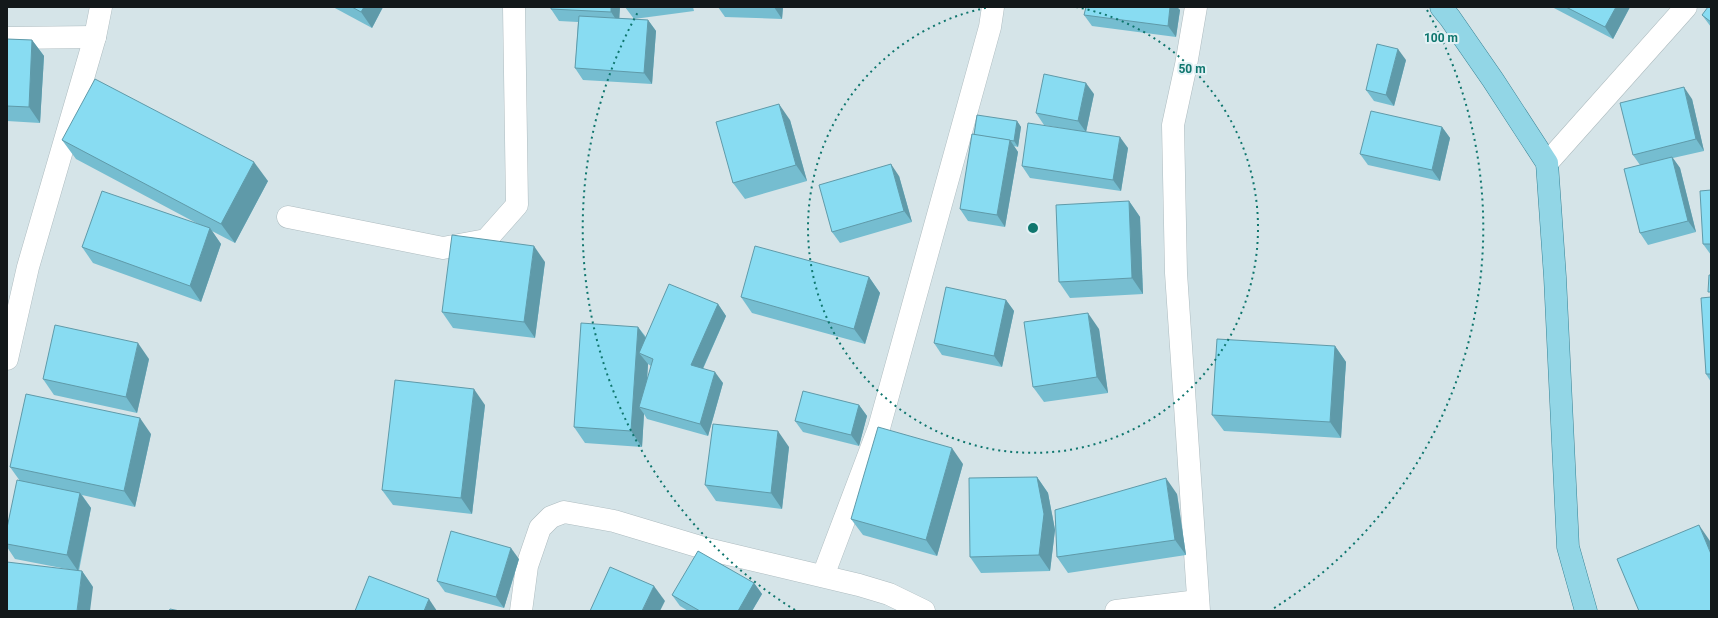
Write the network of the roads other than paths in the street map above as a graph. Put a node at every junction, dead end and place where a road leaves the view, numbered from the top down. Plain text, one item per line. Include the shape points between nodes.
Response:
1 (101, 7) edge
2 (514, 7) edge
3 (993, 7) edge
4 (1196, 7) edge
5 (1441, 7) edge
6 (1686, 7) edge
7 (95, 37) junction
8 (7, 38) edge
9 (1547, 163) junction
10 (288, 216) dead end
11 (7, 359) edge
12 (823, 576) junction
13 (1198, 606) edge
14 (521, 611) edge
15 (924, 611) edge
16 (1116, 611) edge
17 (1586, 611) edge

1 - 7 street
2 - 10 street via 517,205 486,240 443,248
3 - 12 street via 990,27 880,428
4 - 13 street via 1173,125 1177,280
5 - 9 main road
6 - 9 street
7 - 8 street
7 - 11 street via 28,267
9 - 17 main road via 1568,547
12 - 14 street via 707,549 614,521 564,512 551,517 540,528 527,566
12 - 15 street via 889,594
13 - 16 street

